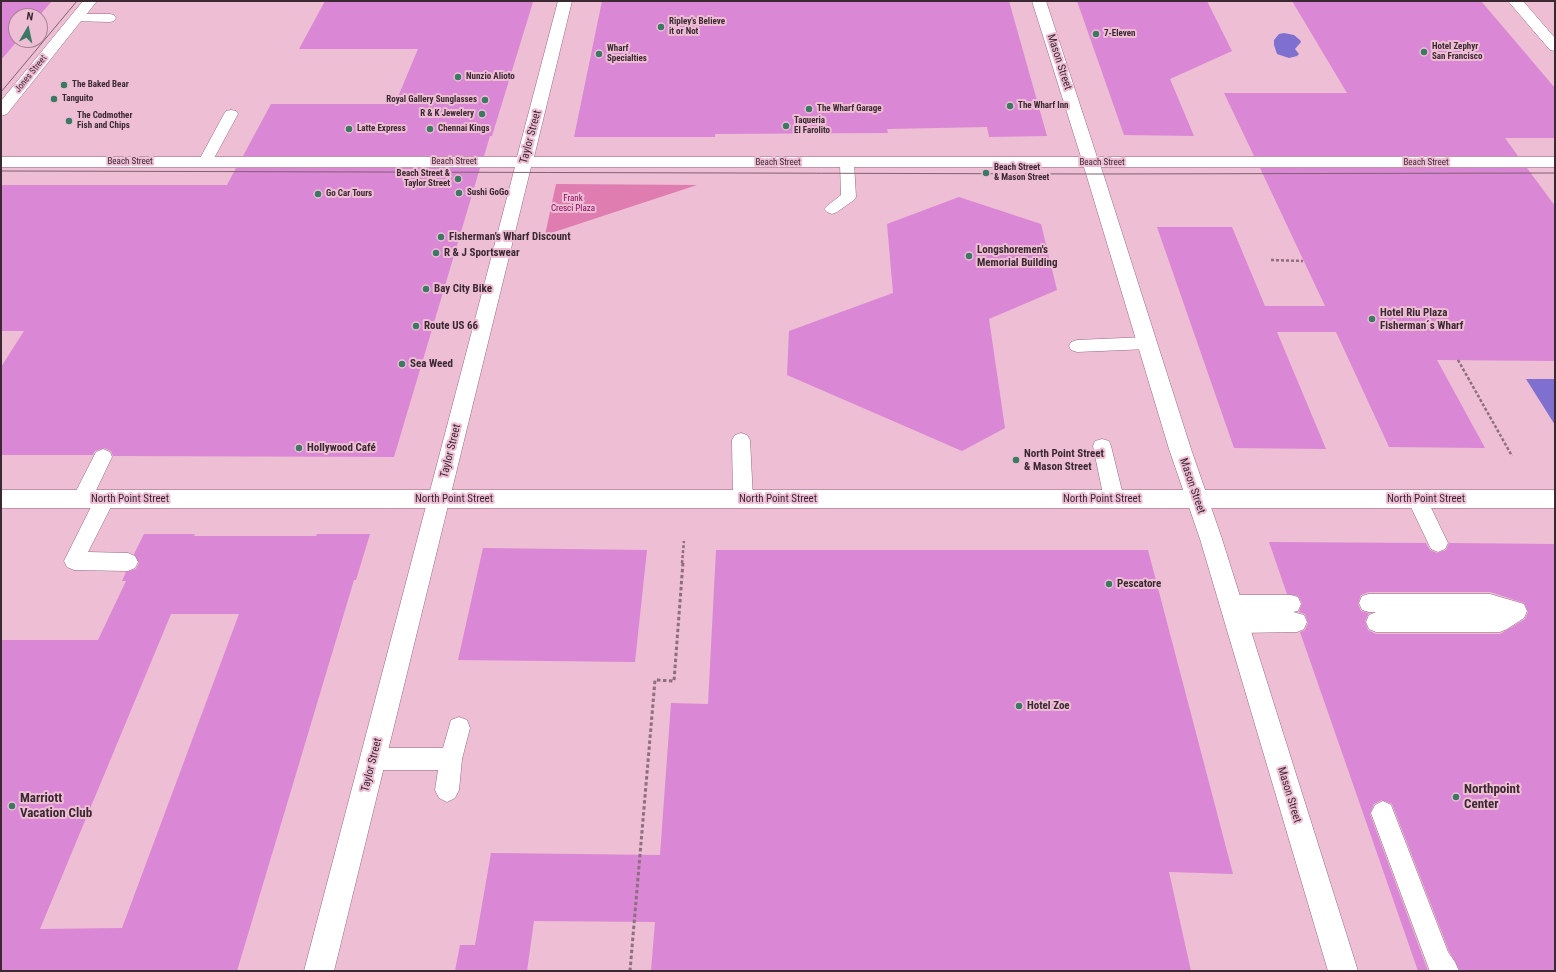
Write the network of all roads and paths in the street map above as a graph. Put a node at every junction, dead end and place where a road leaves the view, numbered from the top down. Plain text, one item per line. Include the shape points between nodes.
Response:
1 (90, 1) edge
2 (565, 1) edge
3 (1039, 1) edge
4 (1514, 1) edge
5 (76, 18) junction
6 (110, 18) dead end
7 (1555, 47) edge
8 (1, 111) edge
9 (231, 114) dead end
10 (1, 162) edge
11 (205, 162) junction
12 (524, 162) junction
13 (1555, 162) edge
14 (847, 163) junction
15 (1091, 163) junction
16 (832, 209) dead end
17 (1271, 260) dead end
18 (1303, 261) dead end
19 (1147, 343) junction
20 (1077, 346) dead end
21 (1458, 360) dead end
22 (741, 440) dead end
23 (1102, 446) dead end
24 (1512, 456) dead end
25 (103, 457) dead end
26 (1, 499) edge
27 (82, 499) junction
28 (104, 499) junction
29 (439, 499) junction
30 (743, 499) junction
31 (1114, 499) junction
32 (1197, 499) junction
33 (1417, 499) junction
34 (1555, 500) edge
35 (684, 541) dead end
36 (1438, 543) dead end
37 (128, 562) dead end
38 (1369, 603) dead end
39 (1234, 613) junction
40 (1294, 613) dead end
41 (1376, 622) dead end
42 (459, 728) dead end
43 (374, 759) junction
44 (451, 759) junction
45 (447, 790) dead end
46 (1383, 813) dead end
47 (320, 971) edge
48 (630, 971) edge
49 (1343, 971) edge
50 (1446, 971) edge

1 - 5 street, Jones Street
2 - 12 street, Taylor Street
3 - 15 street, Mason Street
4 - 7 street
5 - 6 lane
5 - 8 street, Jones Street
9 - 11 lane
10 - 11 street, Beach Street
11 - 12 street, Beach Street
12 - 14 street, Beach Street
12 - 29 street, Taylor Street
13 - 15 street, Beach Street
14 - 15 street, Beach Street
14 - 16 lane via 849,197
15 - 19 street, Mason Street
17 - 18 path
19 - 20 lane
19 - 32 street, Mason Street
21 - 24 path
22 - 30 lane
23 - 31 lane
25 - 27 lane
26 - 27 street, North Point Street
27 - 28 street, North Point Street
28 - 29 street, North Point Street
28 - 37 lane via 74,561
29 - 30 street, North Point Street
29 - 43 street, Taylor Street
30 - 31 street, North Point Street
31 - 32 street, North Point Street
32 - 33 street, North Point Street
32 - 39 street, Mason Street
33 - 34 street, North Point Street
33 - 36 lane
35 - 48 path via 674,681 655,680
38 - 41 lane via 1490,603 1516,611 1500,622
39 - 40 lane
39 - 49 street, Mason Street
42 - 44 lane
43 - 44 lane
43 - 47 street, Taylor Street
44 - 45 lane
46 - 50 lane via 1438,960

